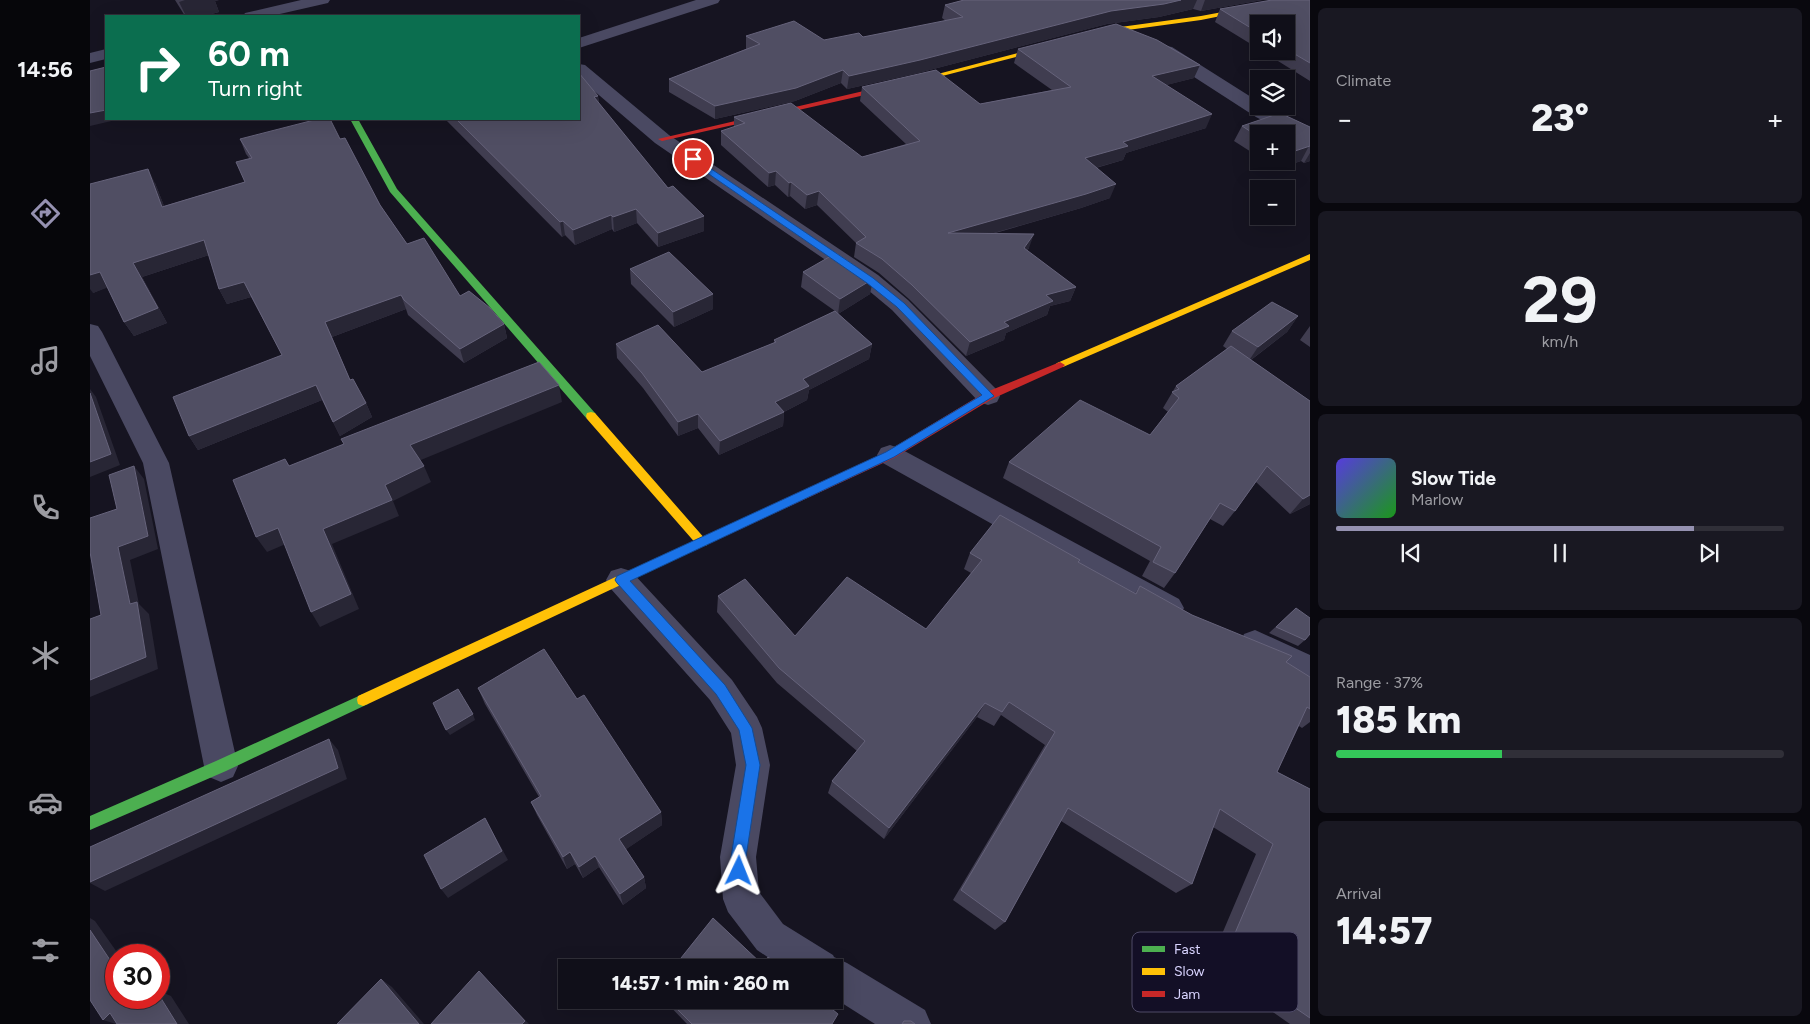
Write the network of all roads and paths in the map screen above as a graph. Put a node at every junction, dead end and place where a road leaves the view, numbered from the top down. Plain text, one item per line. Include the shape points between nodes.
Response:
1 (322, 0) edge
2 (712, 0) edge
3 (1298, 0) edge
4 (276, 13) edge
5 (259, 15) edge
6 (1113, 30) junction
7 (580, 43) edge
8 (105, 54) edge
9 (90, 58) edge
10 (580, 70) edge
11 (355, 120) edge
12 (1310, 138) edge
13 (662, 139) junction
14 (1310, 257) edge
15 (90, 332) edge
16 (988, 396) junction
17 (890, 454) junction
18 (702, 543) junction
19 (621, 580) junction
20 (1191, 619) edge
21 (1234, 636) edge
22 (1310, 670) edge
23 (221, 766) junction
24 (90, 823) edge
25 (805, 959) edge
26 (843, 982) edge
27 (911, 1024) edge

1 - 4 street
2 - 7 street
3 - 6 street
4 - 5 street
6 - 12 street via 1167,52 1263,113
6 - 13 street via 920,80
8 - 9 street
10 - 13 street
11 - 18 street via 393,190
13 - 16 street via 870,280 900,305
14 - 16 street
15 - 23 street via 156,464
16 - 17 street
17 - 18 street
17 - 20 street
18 - 19 street
19 - 23 street
19 - 25 street via 721,690 746,728 753,765 738,857 741,899 770,937
21 - 22 street
23 - 24 street
26 - 27 street

